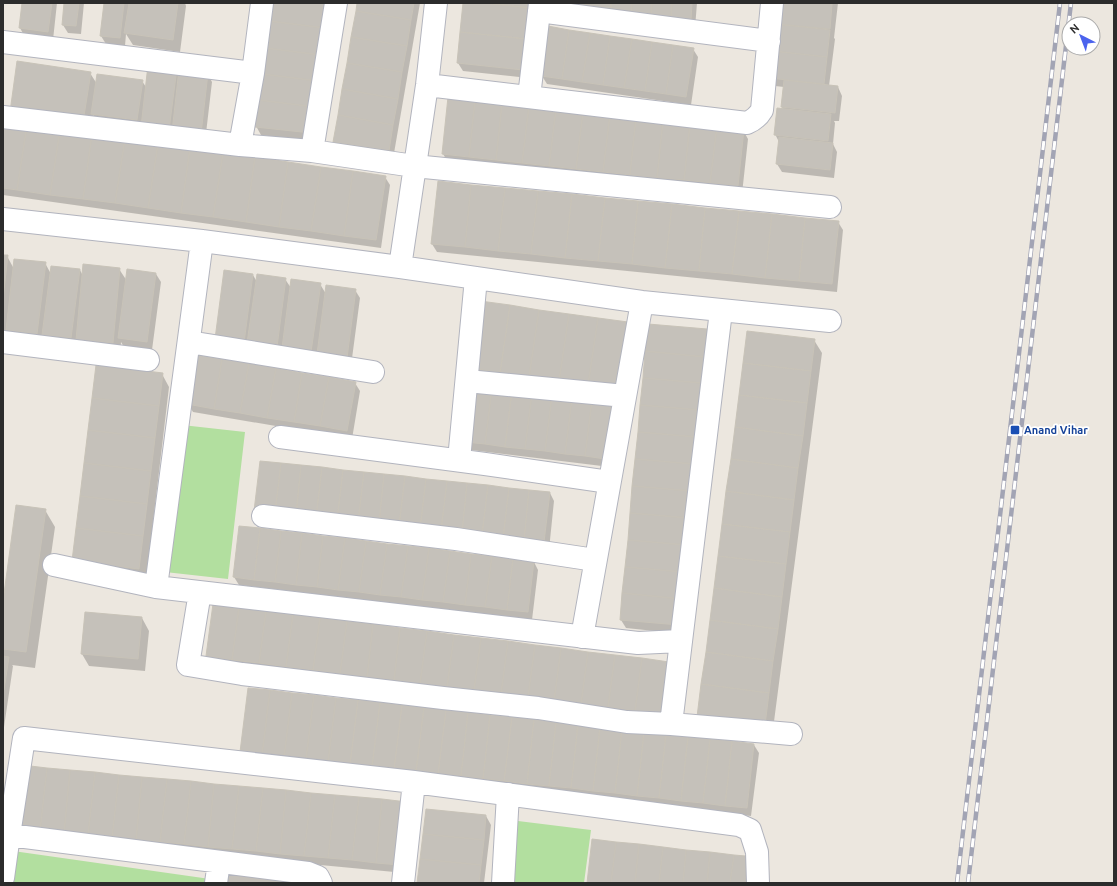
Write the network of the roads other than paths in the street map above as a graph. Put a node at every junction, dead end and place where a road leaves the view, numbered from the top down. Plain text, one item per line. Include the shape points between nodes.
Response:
1 (262, 3) edge
2 (336, 3) edge
3 (436, 3) edge
4 (772, 3) edge
5 (539, 7) edge
6 (3, 42) edge
7 (769, 42) junction
8 (253, 73) junction
9 (427, 85) junction
10 (529, 97) junction
11 (3, 117) edge
12 (240, 145) junction
13 (312, 151) junction
14 (414, 166) junction
15 (830, 207) dead end
16 (3, 219) edge
17 (202, 241) junction
18 (400, 267) junction
19 (476, 278) junction
20 (642, 302) junction
21 (721, 311) junction
22 (830, 321) dead end
23 (3, 342) edge
24 (188, 342) junction
25 (148, 360) dead end
26 (373, 372) dead end
27 (466, 381) junction
28 (625, 396) junction
29 (280, 436) dead end
30 (459, 460) junction
31 (610, 482) junction
32 (263, 516) dead end
33 (595, 560) junction
34 (54, 565) dead end
35 (156, 587) junction
36 (200, 592) junction
37 (582, 637) junction
38 (681, 641) junction
39 (671, 724) junction
40 (791, 734) dead end
41 (414, 782) junction
42 (508, 794) junction
43 (9, 835) junction
44 (219, 862) junction
45 (3, 878) edge
46 (216, 883) edge
47 (322, 883) edge
48 (403, 883) edge
49 (503, 883) edge
50 (758, 883) edge

1 - 8 street
2 - 13 street
3 - 9 street
4 - 7 street
5 - 7 street
5 - 10 street
6 - 8 street
7 - 10 street via 762,110 759,116 747,123
8 - 12 street
9 - 10 street
9 - 14 street
11 - 12 street
12 - 13 street
13 - 14 street
14 - 15 street
14 - 18 street
16 - 17 street
17 - 18 street
17 - 24 street
18 - 19 street
19 - 20 street
19 - 27 street
20 - 21 street
20 - 28 street
21 - 22 street
21 - 38 street
23 - 25 street
24 - 26 street
24 - 35 street
27 - 28 street
27 - 30 street
28 - 31 street
29 - 30 street
30 - 31 street
31 - 33 street
32 - 33 street via 456,539
33 - 37 street
34 - 35 street
35 - 36 street
36 - 37 street
36 - 39 street via 188,665 250,675 538,708 627,722
37 - 38 street via 638,643
38 - 39 street
39 - 40 street
41 - 42 street
41 - 43 street via 24,738
41 - 48 street
42 - 49 street
42 - 50 street via 739,825 750,830 757,852
43 - 44 street
43 - 45 street
44 - 46 street
44 - 47 street via 308,873 318,877

